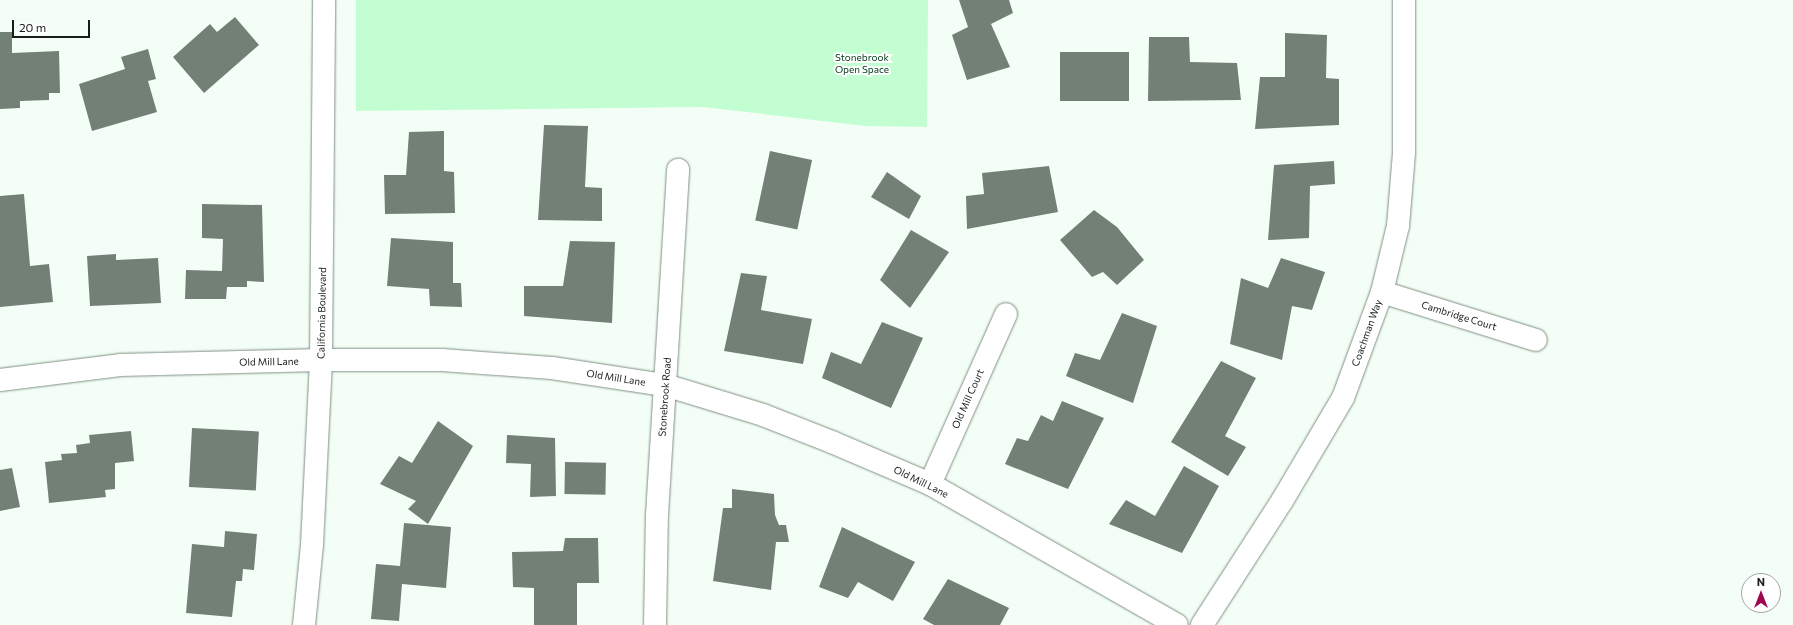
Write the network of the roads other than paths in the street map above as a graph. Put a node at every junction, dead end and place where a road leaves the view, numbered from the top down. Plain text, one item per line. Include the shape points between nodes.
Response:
1 (324, 0) edge
2 (1404, 0) edge
3 (678, 170) dead end
4 (1382, 292) junction
5 (1006, 314) dead end
6 (1536, 340) dead end
7 (321, 360) junction
8 (0, 380) edge
9 (666, 385) junction
10 (930, 484) junction
11 (304, 625) edge
12 (655, 625) edge
13 (1177, 625) edge
14 (1202, 625) edge

1 - 7 street, California Boulevard
2 - 4 street, Coachman Way via 1404,153 1398,226
3 - 9 street, Stonebrook Road
4 - 6 street, Cambridge Court
4 - 14 street, Coachman Way via 1343,398 1282,501
5 - 10 street, Old Mill Court
7 - 8 street, Old Mill Lane via 120,365
7 - 9 street, Old Mill Lane via 442,360 544,367
7 - 11 street, California Boulevard via 312,545
9 - 10 street, Old Mill Lane via 763,415
9 - 12 street, Stonebrook Road via 657,515
10 - 13 street, Old Mill Lane

